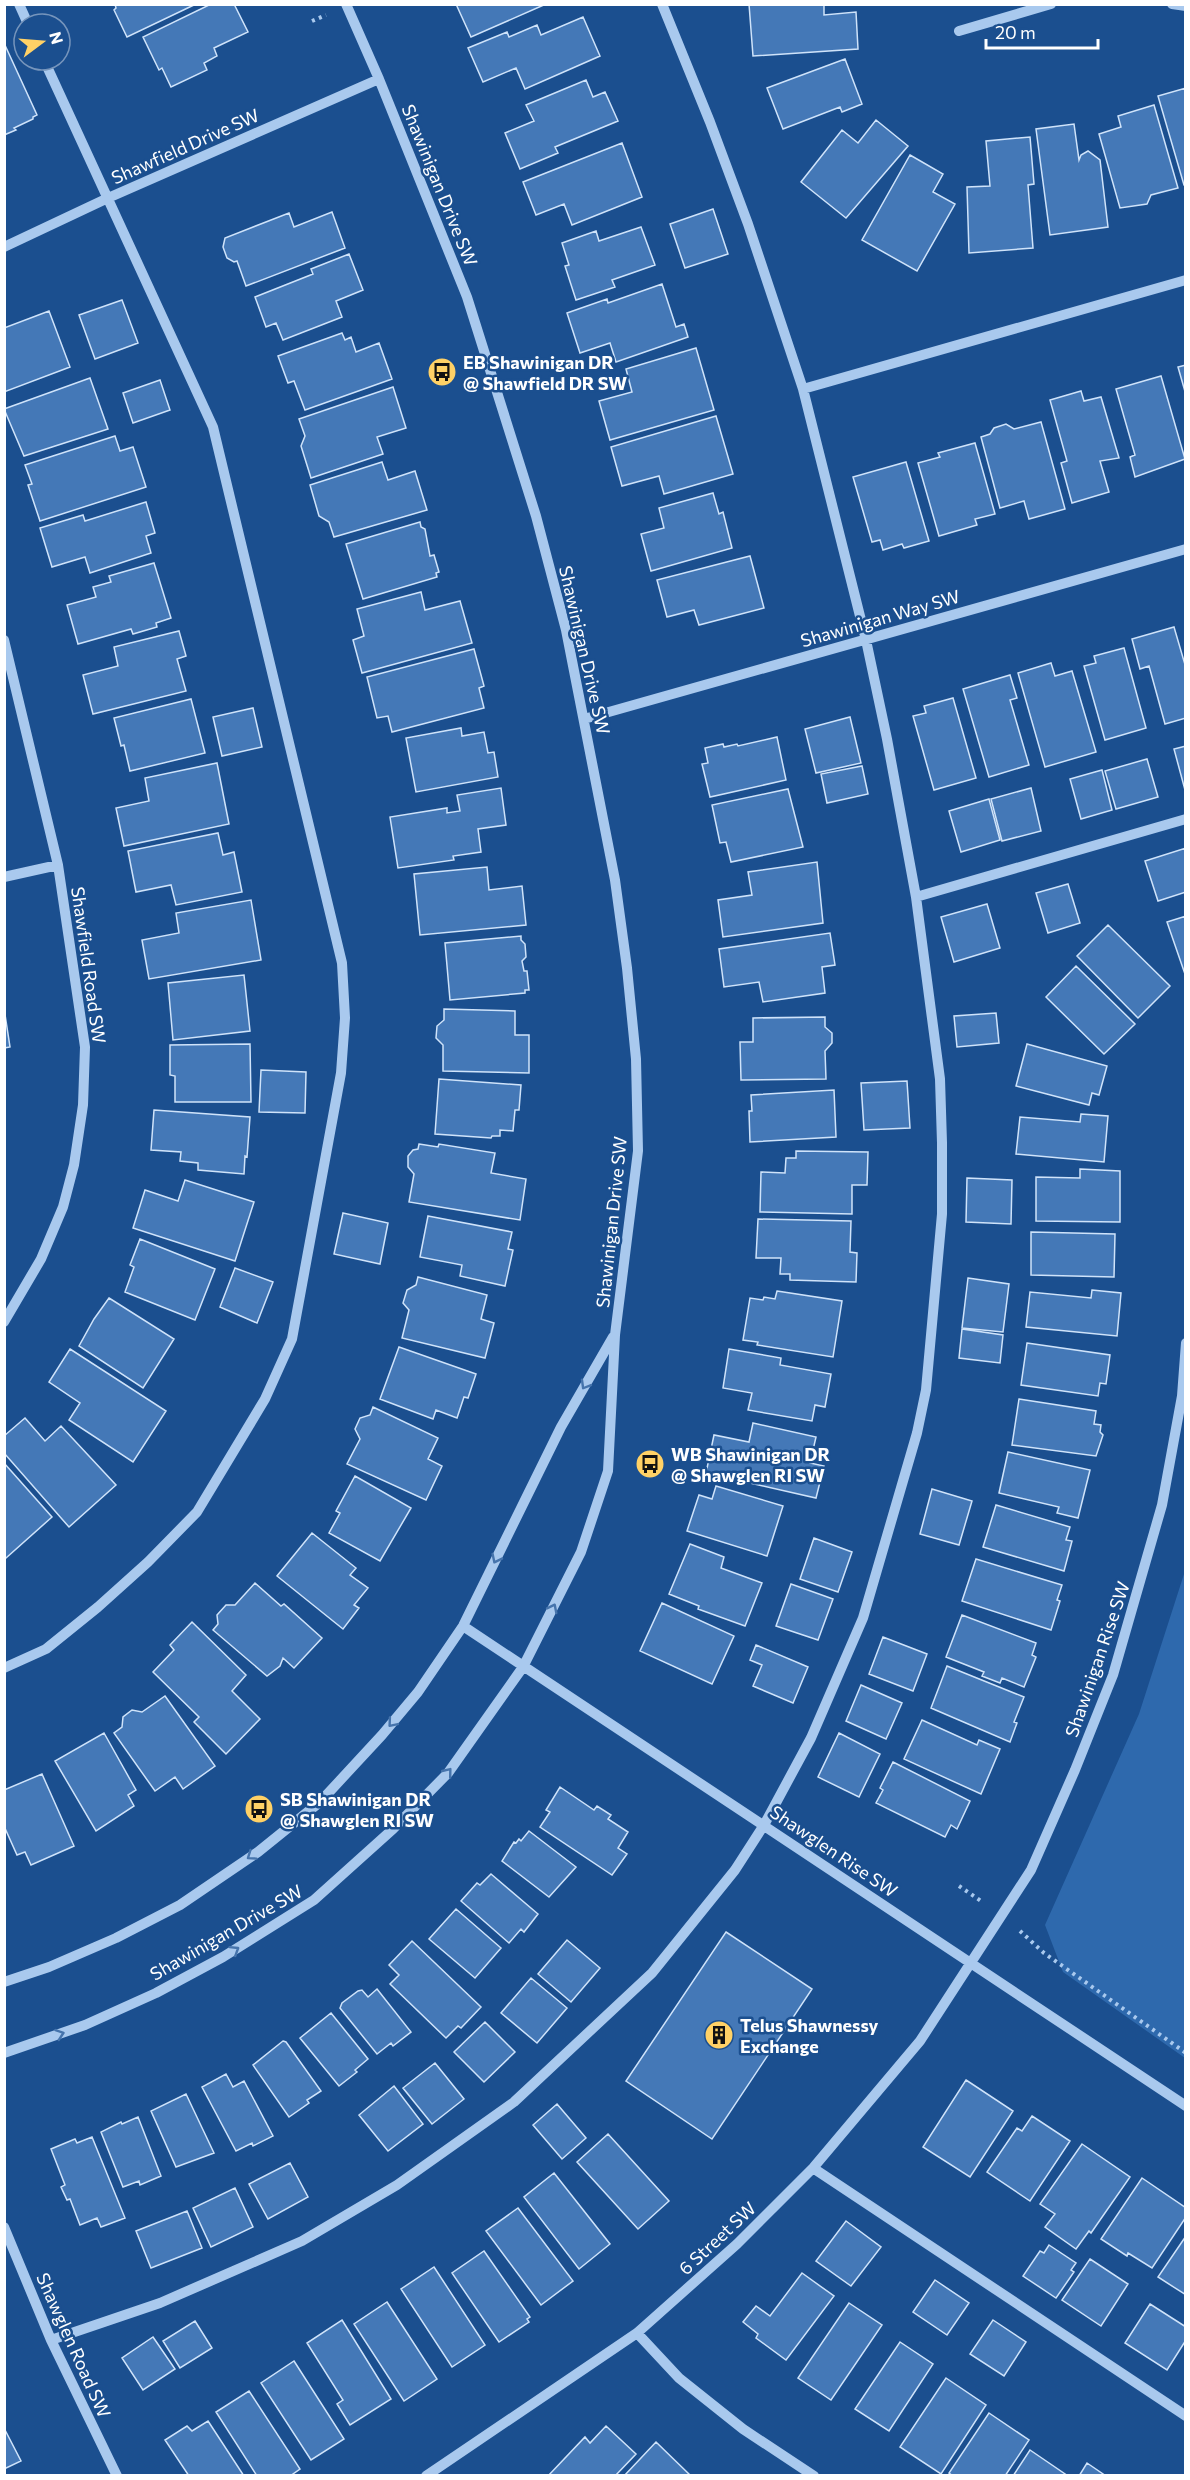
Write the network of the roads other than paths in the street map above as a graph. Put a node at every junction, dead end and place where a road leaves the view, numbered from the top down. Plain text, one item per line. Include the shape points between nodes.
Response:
1 (346, 4) edge
2 (662, 4) edge
3 (1051, 4) edge
4 (1172, 4) edge
5 (1185, 6) edge
6 (959, 31) dead end
7 (50, 72) edge
8 (379, 79) junction
9 (108, 198) junction
10 (4, 246) edge
11 (1185, 280) edge
12 (803, 389) junction
13 (1185, 549) edge
14 (4, 640) edge
15 (866, 640) junction
16 (584, 719) junction
17 (1185, 819) edge
18 (58, 865) junction
19 (4, 877) edge
20 (916, 897) junction
21 (4, 1322) edge
22 (615, 1335) junction
23 (1185, 1343) edge
24 (463, 1626) junction
25 (523, 1667) junction
26 (4, 1668) edge
27 (764, 1825) junction
28 (971, 1962) junction
29 (4, 1982) edge
30 (4, 2053) edge
31 (1185, 2106) edge
32 (813, 2168) junction
33 (4, 2227) edge
34 (637, 2333) junction
35 (51, 2340) junction
36 (1185, 2416) edge
37 (440, 2472) edge
38 (117, 2475) edge
39 (426, 2475) edge
40 (814, 2475) edge

1 - 8 street, Shawinigan Drive SW
2 - 12 street via 736,193
3 - 6 street
4 - 5 street
7 - 9 street
8 - 9 street, Shawfield Drive SW
8 - 16 street, Shawinigan Drive SW via 478,331 536,516
9 - 10 street, Shawfield Drive SW
9 - 26 street via 213,426 342,963 345,1018 341,1073 292,1339 265,1399 197,1512 98,1607 45,1649
11 - 12 street
12 - 15 street
13 - 15 street, Shawinigan Way SW
14 - 18 street, Shawfield Road SW
15 - 16 street, Shawinigan Way SW
15 - 20 street
16 - 22 street, Shawinigan Drive SW via 615,880 636,1059 638,1151
17 - 20 street
18 - 19 street
18 - 21 street, Shawfield Road SW via 85,1047 83,1105 63,1208 41,1259
20 - 27 street via 940,1079 942,1143 942,1214 926,1390 863,1618 811,1738
22 -> 24 street, Shawinigan Drive SW via 561,1427
25 -> 22 street, Shawinigan Drive SW via 581,1552 608,1471
23 - 28 street, Shawinigan Rise SW via 1182,1396 1162,1505 1119,1653 1075,1770 1035,1860
24 - 25 street, Shawglen Rise SW
24 -> 29 street, Shawinigan Drive SW via 418,1692 382,1735 320,1802 258,1852 145,1925
25 - 27 street, Shawglen Rise SW
30 -> 25 street, Shawinigan Drive SW via 85,2025 156,1993 223,1958 314,1900 448,1773
27 - 28 street, Shawglen Rise SW
27 - 35 street via 735,1870 652,1973 514,2102 397,2185 302,2241 160,2303
28 - 31 street, Shawglen Rise SW
28 - 32 street, 6 Street SW via 920,2042
32 - 34 street, 6 Street SW via 737,2244
32 - 36 street
33 - 35 street, Shawglen Road SW
34 - 37 street, 6 Street SW
34 - 40 street via 679,2378 743,2429
35 - 38 street, Shawglen Road SW
37 - 39 street, 6 Street SW

